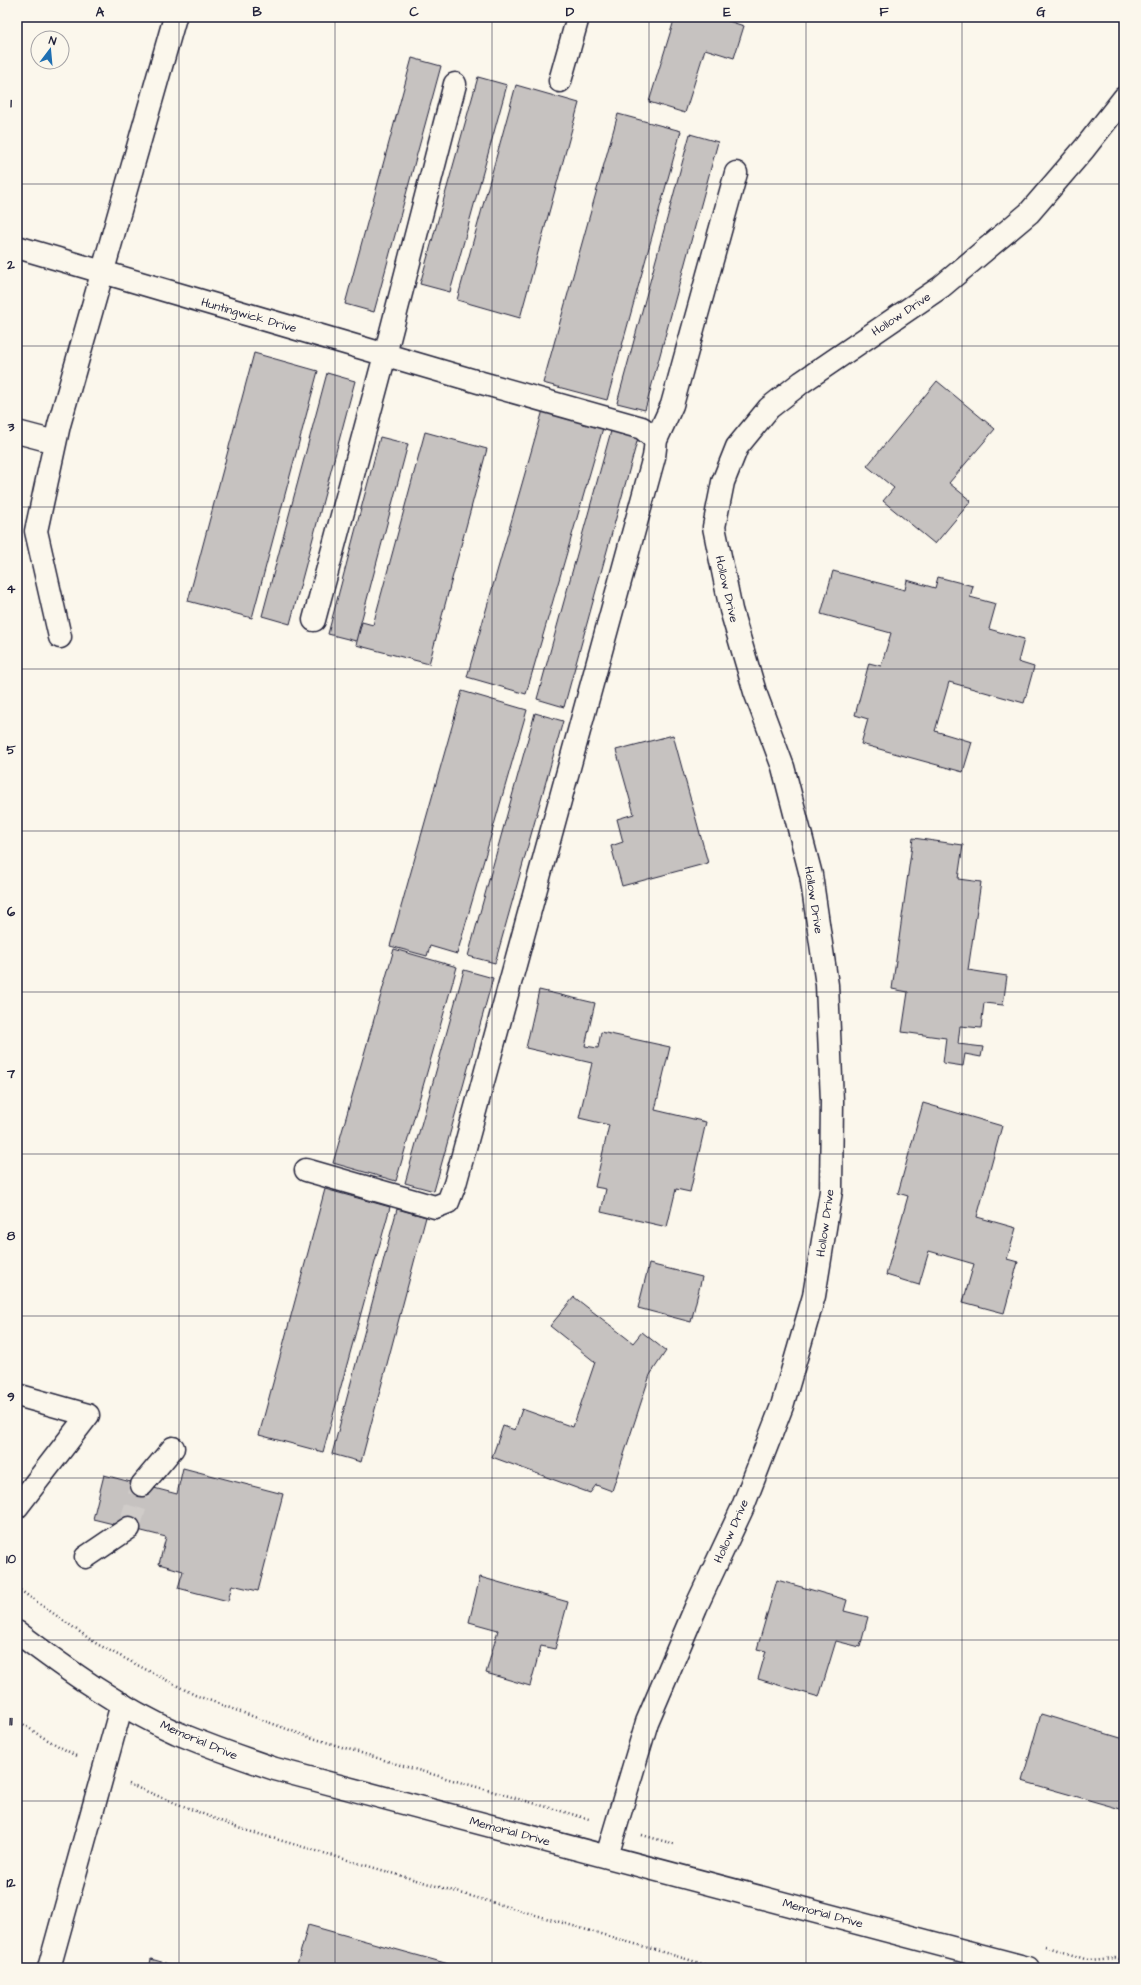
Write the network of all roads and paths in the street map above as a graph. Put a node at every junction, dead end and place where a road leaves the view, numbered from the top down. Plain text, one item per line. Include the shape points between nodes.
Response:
1 (175, 17) edge
2 (578, 17) edge
3 (560, 81) dead end
4 (455, 84) dead end
5 (1124, 98) edge
6 (736, 173) dead end
7 (17, 247) edge
8 (104, 273) junction
9 (385, 355) junction
10 (17, 432) edge
11 (656, 440) junction
12 (55, 442) junction
13 (314, 620) dead end
14 (60, 638) dead end
15 (306, 1170) dead end
16 (17, 1395) edge
17 (173, 1448) dead end
18 (142, 1485) tunnel mouth
19 (17, 1507) edge
20 (128, 1528) tunnel mouth
21 (86, 1557) dead end
22 (17, 1588) edge
23 (17, 1632) edge
24 (122, 1704) junction
25 (17, 1720) edge
26 (104, 1771) junction
27 (616, 1827) junction
28 (679, 1845) dead end
29 (607, 1856) junction
30 (1043, 1945) dead end
31 (1124, 1960) edge
32 (49, 1968) edge
33 (717, 1968) edge
34 (1028, 1968) edge

1 - 8 street
2 - 3 street
4 - 9 street
5 - 27 street, Hollow Drive via 1029,213 941,288 802,382 769,408 737,447 723,482 714,527 730,610 755,692 783,767 812,876 827,984 832,1101 831,1191 814,1296 782,1406 742,1509 696,1607 647,1722
6 - 11 street via 672,405
7 - 8 street, Huntingwick Drive
8 - 9 street, Huntingwick Drive
8 - 12 street
9 - 11 street, Huntingwick Drive via 642,428
9 - 13 street
10 - 12 street
11 - 15 street via 654,457 448,1202 435,1207
12 - 14 street via 36,531
16 - 19 street via 88,1416
17 - 18 street
20 - 21 street
22 - 27 path via 97,1644 195,1695 303,1735
23 - 24 street, Memorial Drive
24 - 26 street
24 - 29 street, Memorial Drive via 176,1732 233,1755
25 - 26 path via 39,1736
26 - 32 street
26 - 33 path via 124,1782 238,1828
27 - 28 path
27 - 29 street, Hollow Drive
29 - 34 street, Memorial Drive
30 - 31 path via 1088,1960

